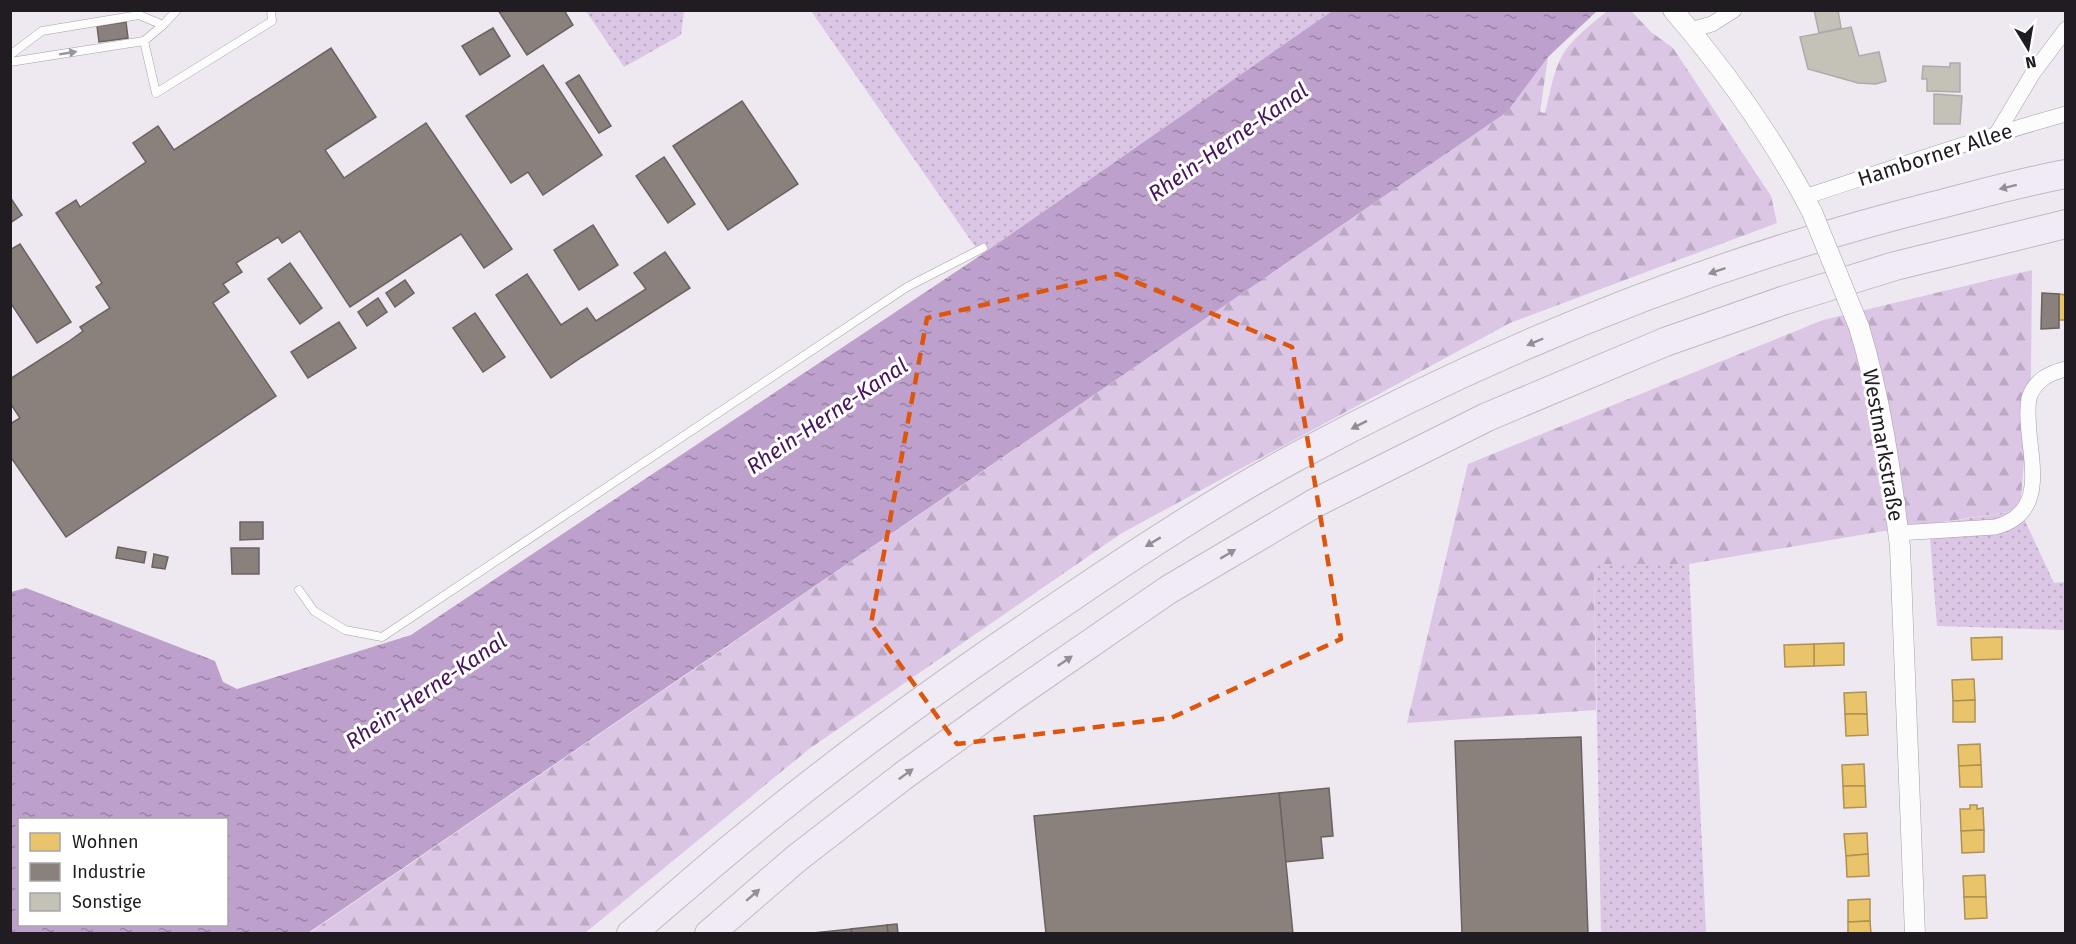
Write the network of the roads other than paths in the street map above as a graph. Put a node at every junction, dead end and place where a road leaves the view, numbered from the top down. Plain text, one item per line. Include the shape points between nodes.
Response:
1 (177, 10) edge
2 (271, 10) edge
3 (1673, 10) edge
4 (1734, 10) edge
5 (163, 25) junction
6 (2066, 29) edge
7 (1690, 30) junction
8 (144, 41) junction
9 (10, 55) edge
10 (2066, 55) edge
11 (2046, 57) junction
12 (10, 62) edge
13 (2066, 114) edge
14 (1997, 133) junction
15 (2066, 174) edge
16 (1808, 204) junction
17 (2066, 224) edge
18 (983, 248) dead end
19 (2066, 369) edge
20 (1898, 533) junction
21 (299, 590) dead end
22 (631, 933) edge
23 (709, 933) edge
24 (1915, 933) edge

1 - 5 lane
2 - 8 lane via 272,21 156,93
3 - 7 street, Westmarkstraße
4 - 7 street via 1712,24
5 - 8 lane
5 - 9 lane via 139,15 42,31
6 - 11 street
7 - 16 street, Westmarkstraße via 1759,121
12 -> 8 lane
10 - 11 street
11 - 14 street
13 - 14 street, Hamborner Allee
14 - 16 street, Hamborner Allee
15 -> 22 highway via 1884,218 1652,294 1470,369 1293,459 1142,549 982,657 752,830
16 - 20 street, Westmarkstraße, bridge via 1866,349 1894,487
23 -> 17 highway via 796,858 1014,696 1168,590 1315,503 1487,417 1665,342 1895,266
18 - 21 lane via 907,287 382,637 345,630 314,611
19 - 20 street via 2044,377 2031,393 2031,491 2027,507 2019,517 1995,527
20 - 24 street, Westmarkstraße

